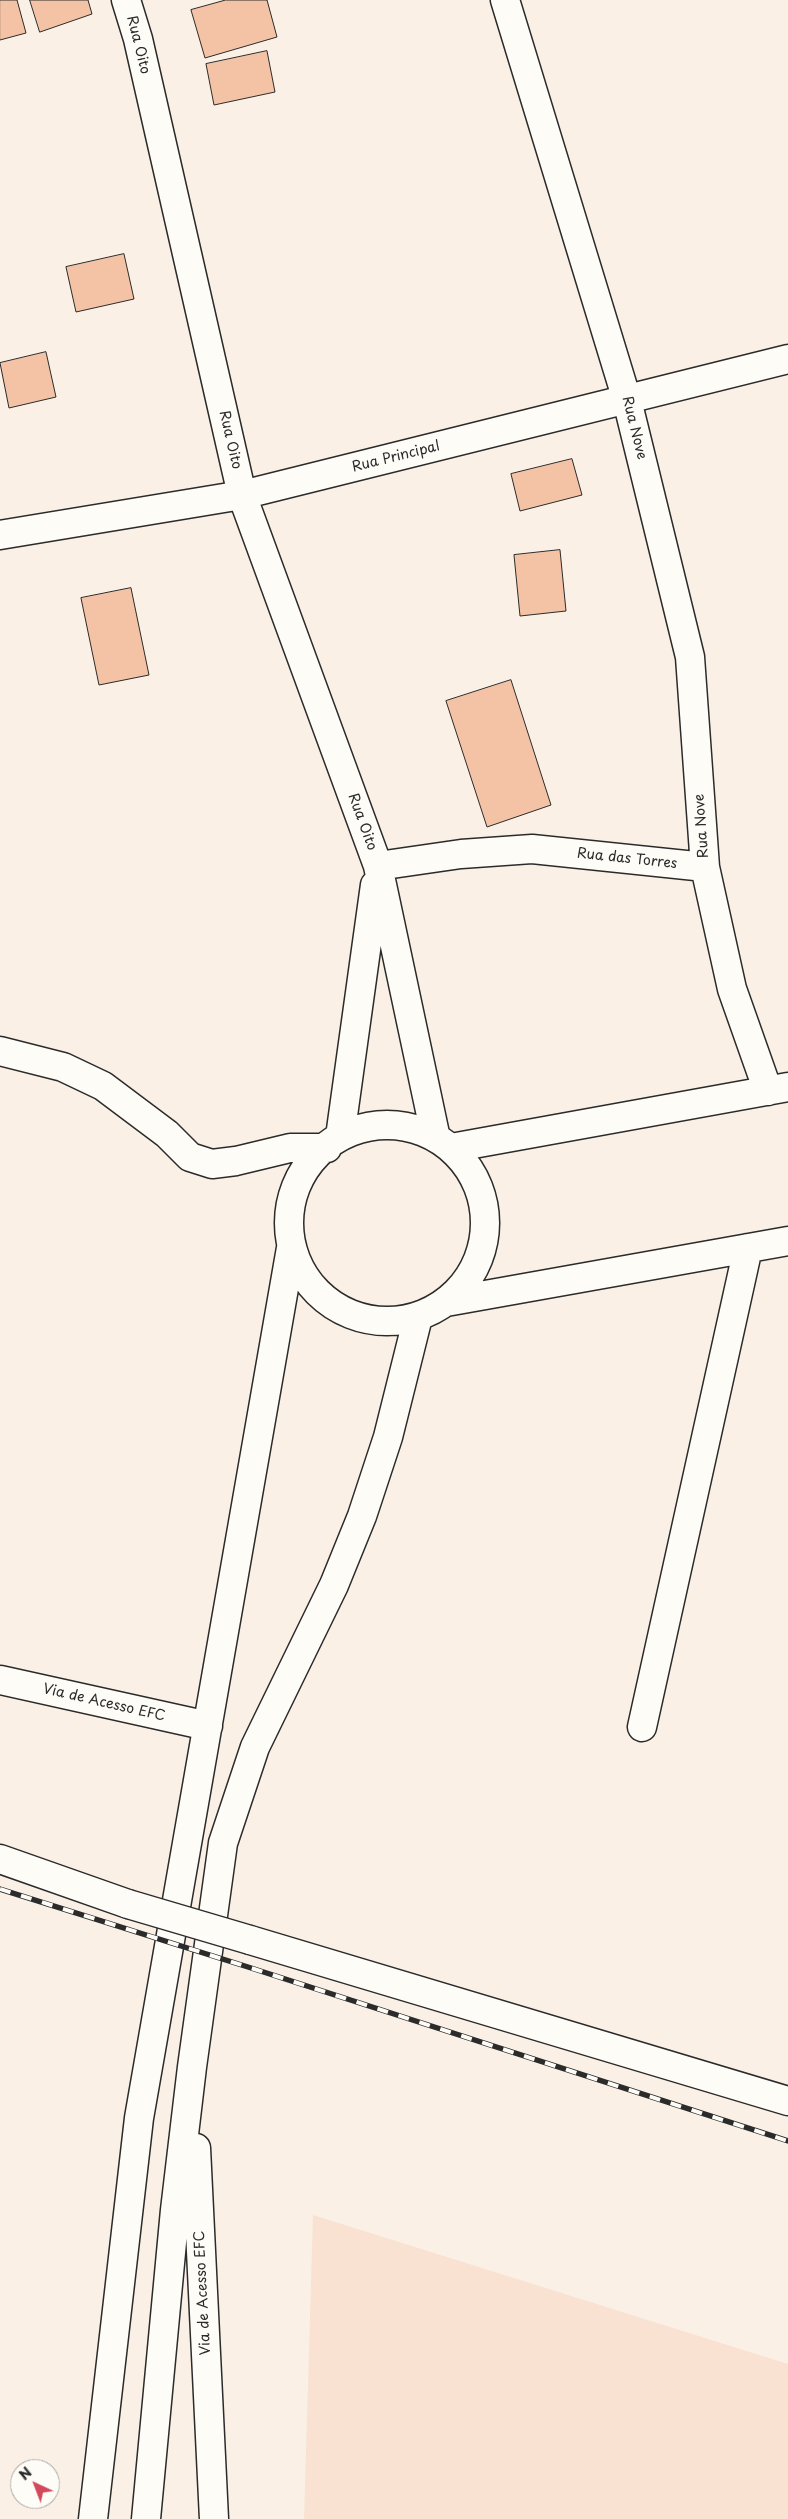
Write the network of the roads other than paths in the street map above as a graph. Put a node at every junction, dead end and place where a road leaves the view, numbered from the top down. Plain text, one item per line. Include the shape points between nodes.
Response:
1 (126, 0) edge
2 (505, 0) edge
3 (788, 359) edge
4 (627, 400) junction
5 (242, 495) junction
6 (0, 535) edge
7 (378, 866) junction
8 (705, 867) junction
9 (0, 1051) edge
10 (778, 1089) edge
11 (443, 1141) junction
12 (334, 1142) junction
13 (788, 1241) edge
14 (291, 1248) junction
15 (748, 1248) junction
16 (446, 1302) junction
17 (418, 1317) junction
18 (0, 1680) edge
19 (208, 1726) junction
20 (642, 1727) dead end
21 (0, 1859) edge
22 (192, 2067) junction
23 (788, 2101) edge
24 (93, 2519) edge
25 (146, 2519) edge
26 (214, 2519) edge

1 - 5 street, Rua Oito via 138,39
2 - 4 street, Rua Nove
3 - 4 street, Rua Principal
4 - 5 street, Rua Principal
4 - 8 street, Rua Nove via 690,657
5 - 6 street, Rua Principal
5 - 7 street, Rua Oito
7 - 8 street, Rua das Torres via 532,848
7 - 11 street, Rua Oito
7 - 12 street, Rua Oito
8 - 10 street via 732,989
9 - 12 street via 63,1067 102,1086 167,1134 190,1157 212,1164
10 - 11 street
11 - 12 street via 404,1126 372,1126
11 - 16 street via 470,1170 482,1196 486,1224 481,1253 468,1279
12 - 14 street via 315,1157 296,1185 288,1216
13 - 15 street
14 - 17 street via 304,1279 327,1303 355,1317 379,1321
14 - 19 street
15 - 16 street
15 - 20 street
16 - 17 street
17 - 22 street via 388,1437 362,1516 334,1585 255,1747 222,1844
18 - 19 street, Via de Acesso EFC
19 - 24 street via 139,2118
21 - 23 street, bridge via 128,1904
22 - 25 street
22 - 26 street, Via de Acesso EFC

